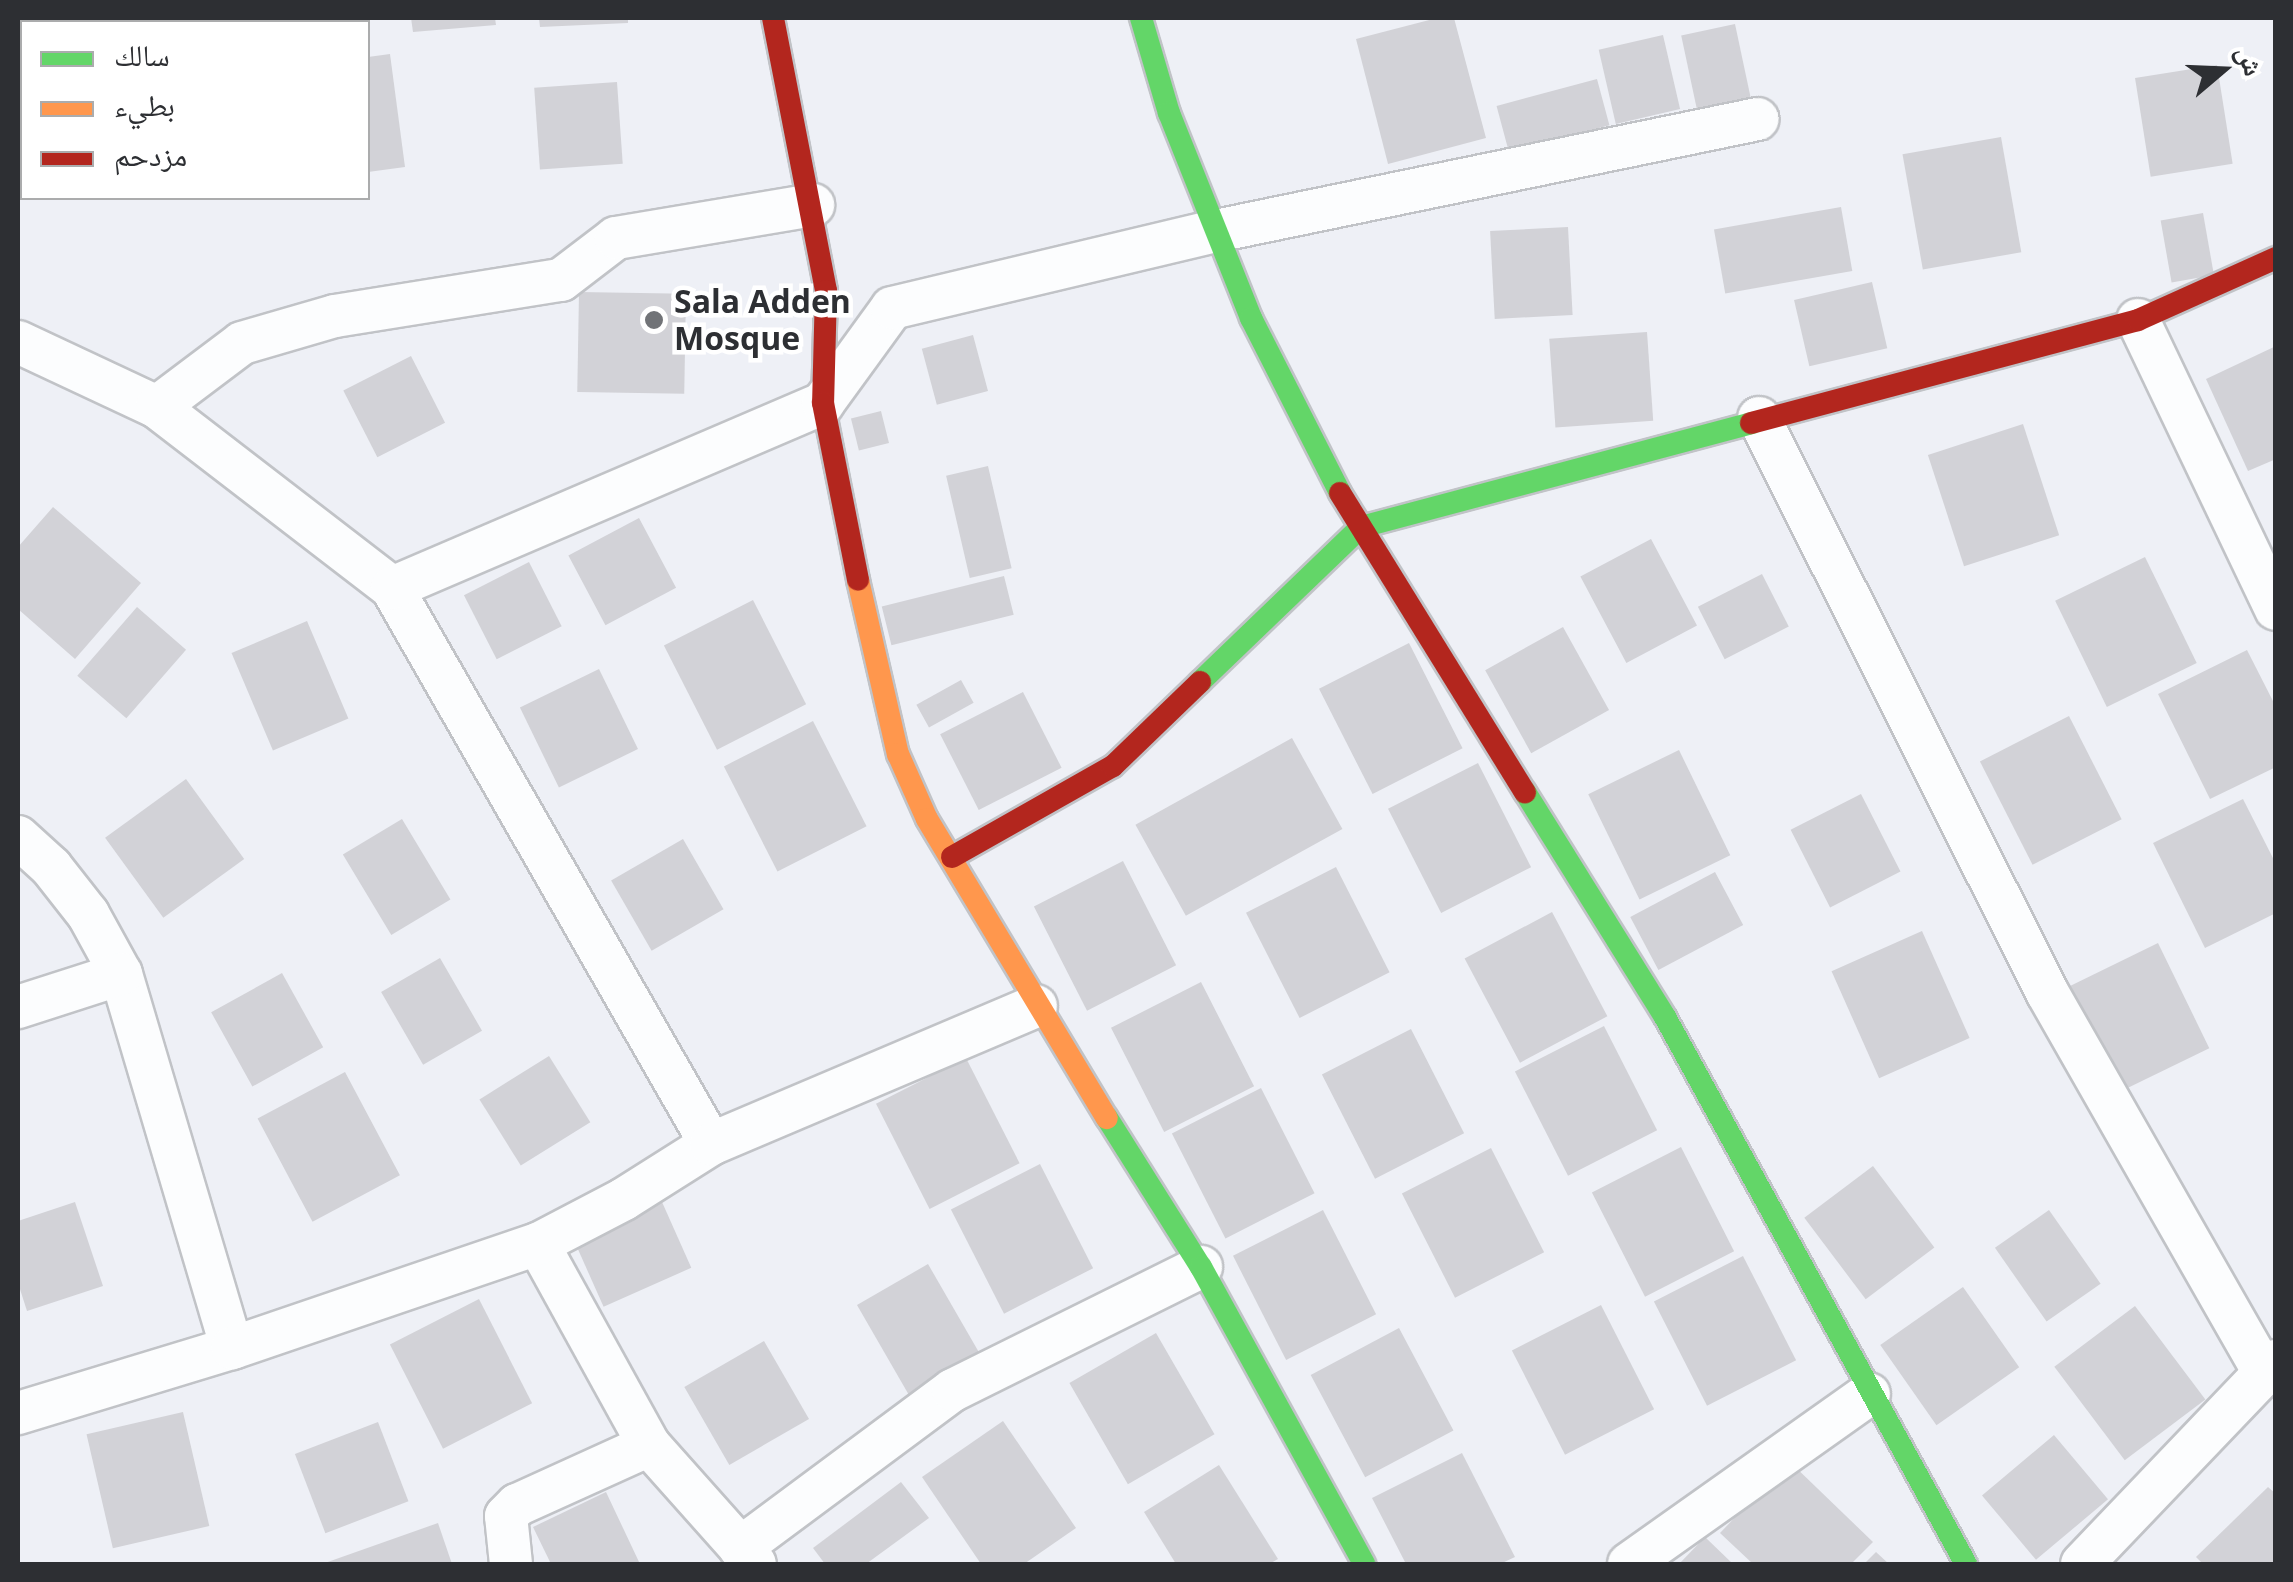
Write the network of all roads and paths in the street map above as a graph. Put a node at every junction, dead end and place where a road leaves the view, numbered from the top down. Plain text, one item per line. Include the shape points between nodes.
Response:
1 (774, 18) edge
2 (1141, 18) edge
3 (1758, 119) dead end
4 (813, 205) junction
5 (1216, 230) junction
6 (2276, 258) edge
7 (2138, 320) junction
8 (18, 342) edge
9 (822, 403) junction
10 (156, 407) junction
11 (1759, 418) junction
12 (1361, 527) junction
13 (392, 588) junction
14 (2276, 609) edge
15 (18, 837) edge
16 (952, 857) junction
17 (121, 974) junction
18 (1036, 1006) junction
19 (18, 1007) edge
20 (711, 1144) junction
21 (538, 1244) junction
22 (1201, 1267) junction
23 (232, 1348) junction
24 (2270, 1367) edge
25 (1869, 1394) junction
26 (18, 1414) edge
27 (650, 1445) junction
28 (748, 1556) edge
29 (512, 1564) edge
30 (1364, 1564) edge
31 (1628, 1564) edge
32 (1966, 1564) edge
33 (2082, 1564) edge

1 - 4 street
2 - 5 street via 1169,113
3 - 5 street
4 - 9 street via 826,290
4 - 10 street via 616,238 561,280 335,316 242,343
5 - 9 street via 892,308
5 - 12 street via 1292,402
6 - 7 street
7 - 11 street
7 - 14 street
8 - 10 street
9 - 13 street
9 - 16 street via 898,754
10 - 13 street
11 - 12 street
11 - 24 street via 2047,992
12 - 16 street via 1114,766
12 - 25 street via 1665,1017
13 - 20 street
15 - 17 street via 88,914
16 - 18 street
17 - 19 street
17 - 23 street
18 - 20 street
18 - 22 street
20 - 21 street
21 - 23 street
21 - 27 street
22 - 28 street via 953,1390
22 - 30 street
23 - 26 street
24 - 33 street
25 - 31 street
25 - 32 street
27 - 28 street
27 - 29 street via 517,1505 506,1516

